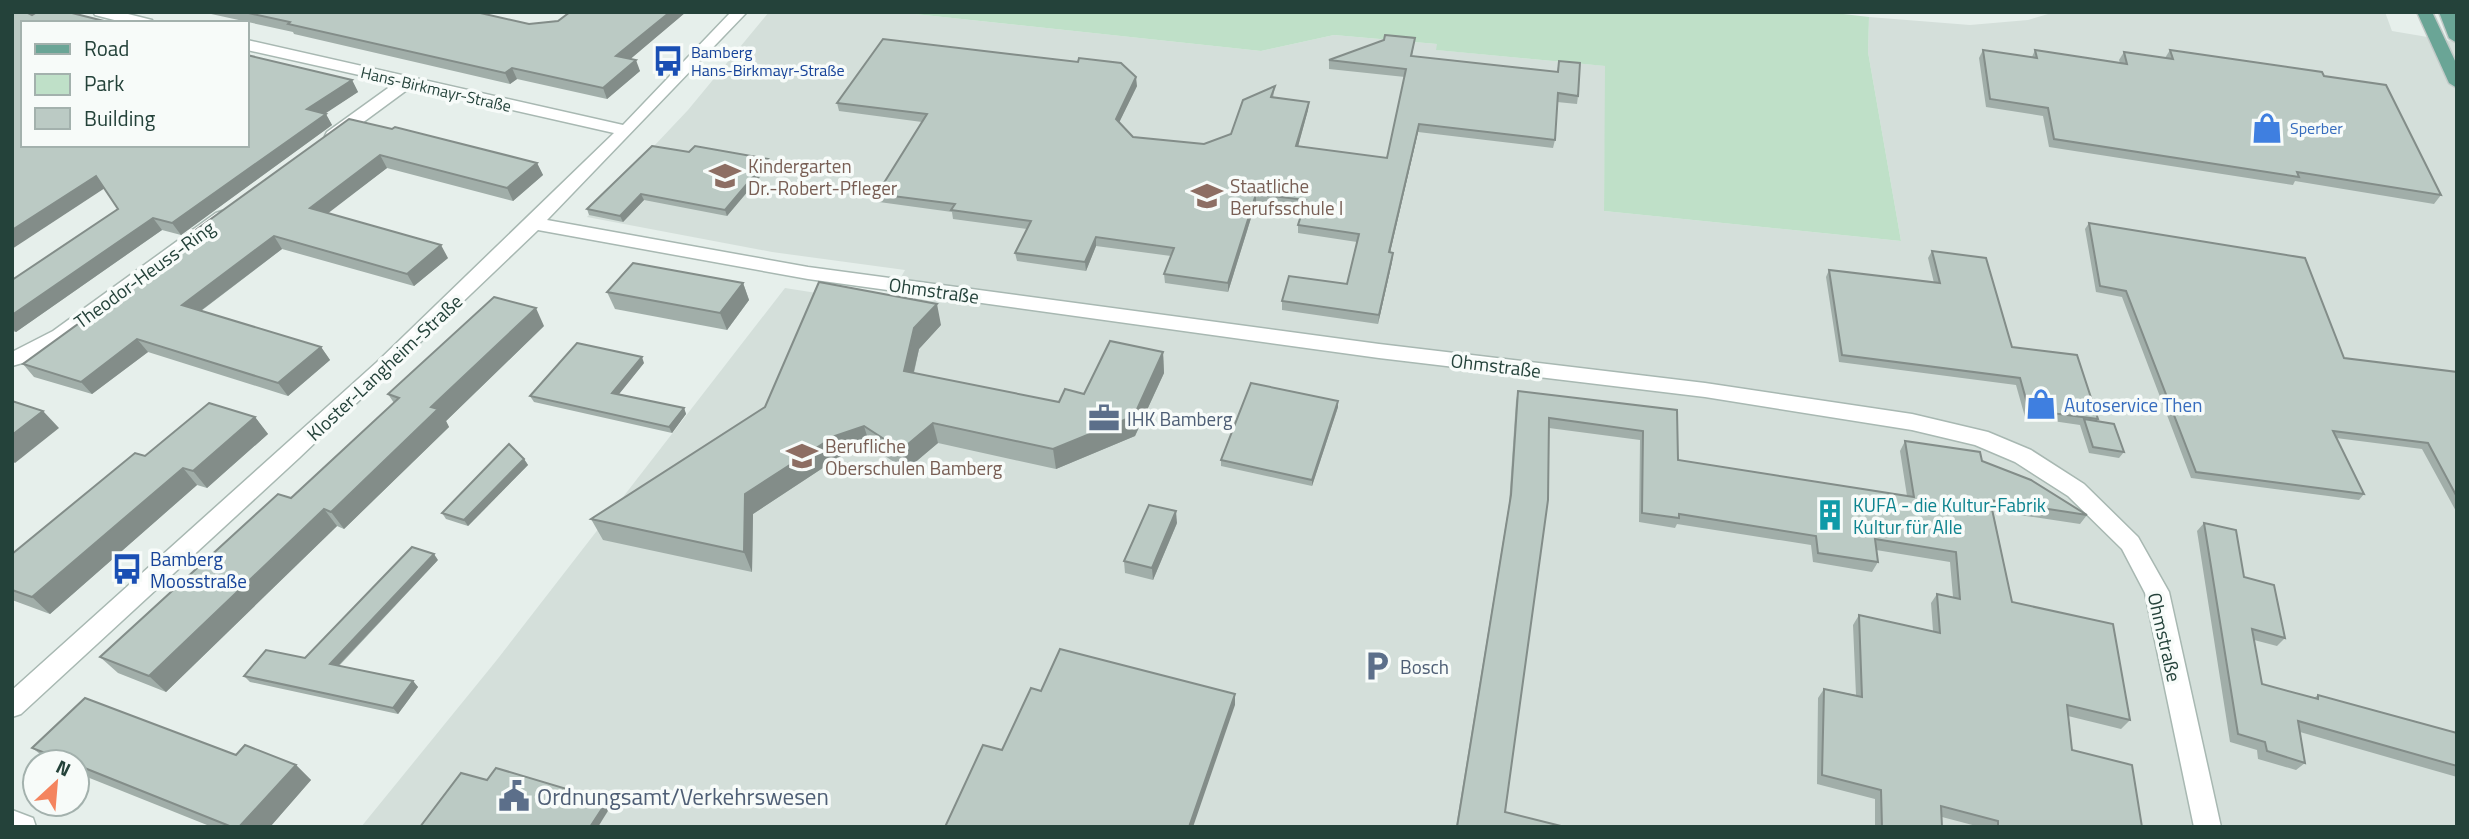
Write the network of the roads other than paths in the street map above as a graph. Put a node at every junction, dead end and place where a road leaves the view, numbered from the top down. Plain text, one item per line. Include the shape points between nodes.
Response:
1 (100, 12) edge
2 (740, 12) edge
3 (2424, 12) edge
4 (2446, 12) edge
5 (138, 21) edge
6 (2457, 38) edge
7 (248, 45) edge
8 (407, 82) junction
9 (2457, 83) edge
10 (626, 131) junction
11 (313, 151) edge
12 (241, 203) edge
13 (535, 224) junction
14 (12, 359) edge
15 (12, 706) edge
16 (12, 822) edge
17 (23, 827) edge
18 (2208, 827) edge

1 - 5 street
2 - 10 street, Kloster-Langheim-Straße
3 - 9 main road
4 - 6 main road
7 - 8 street, Hans-Birkmayr-Straße
8 - 10 street, Hans-Birkmayr-Straße
8 - 11 street
10 - 13 street, Kloster-Langheim-Straße
12 - 14 street, Theodor-Heuss-Ring via 60,336
13 - 15 street, Kloster-Langheim-Straße
13 - 18 street, Ohmstraße via 830,276 1705,390 1912,422 1980,439 2024,456 2065,482 2130,543 2157,592
16 - 17 street

